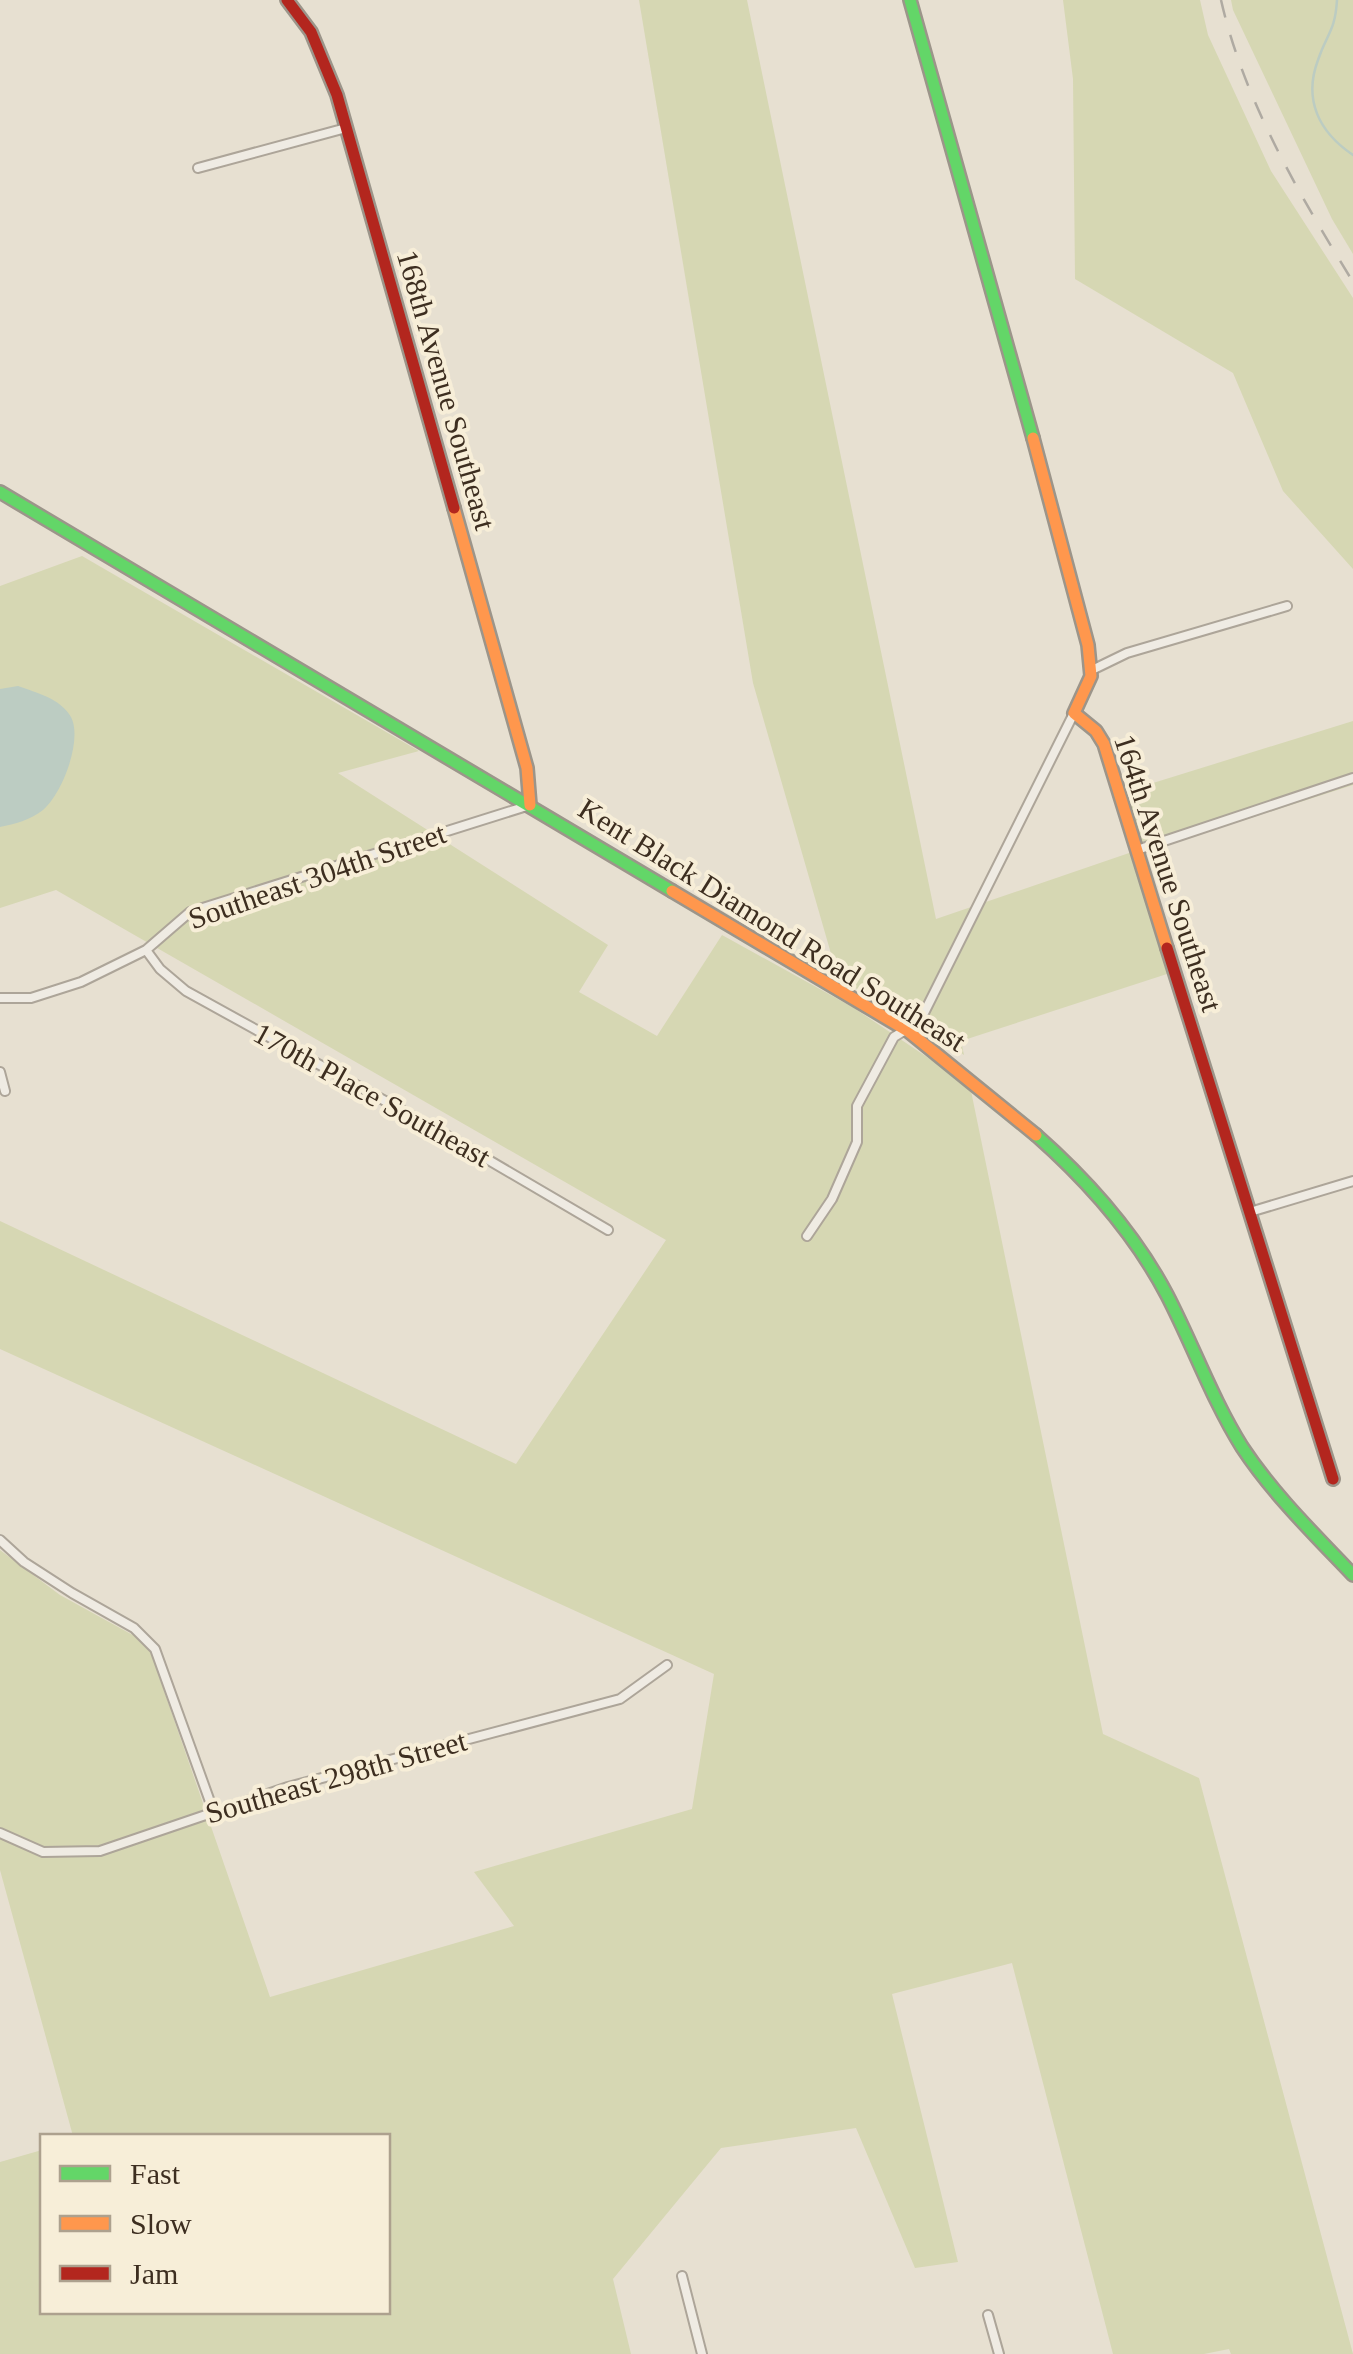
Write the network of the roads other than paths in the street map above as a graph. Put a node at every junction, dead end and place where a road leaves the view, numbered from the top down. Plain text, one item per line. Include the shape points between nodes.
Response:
1 (287, 0) edge
2 (910, 0) edge
3 (346, 128) junction
4 (198, 168) dead end
5 (0, 492) edge
6 (1287, 606) dead end
7 (1092, 670) junction
8 (1074, 712) junction
9 (1353, 778) edge
10 (530, 805) junction
11 (1137, 850) junction
12 (146, 950) junction
13 (0, 998) edge
14 (908, 1031) junction
15 (0, 1072) edge
16 (5, 1092) dead end
17 (1353, 1181) edge
18 (1250, 1212) junction
19 (608, 1230) dead end
20 (807, 1236) dead end
21 (1333, 1479) dead end
22 (0, 1540) edge
23 (1353, 1575) edge
24 (667, 1665) dead end
25 (214, 1810) junction
26 (0, 1833) edge
27 (682, 2276) dead end
28 (988, 2315) dead end
29 (702, 2354) edge
30 (999, 2354) edge

1 - 3 street, 168th Avenue Southeast via 323,52
2 - 7 street
3 - 4 street
3 - 10 street, 168th Avenue Southeast via 526,768
5 - 10 street, Kent Black Diamond Road Southeast
6 - 7 street via 1127,653
7 - 8 street, 164th Avenue Southeast
8 - 11 street, 164th Avenue Southeast via 1104,744
8 - 14 street via 920,1021
9 - 11 street
10 - 12 street, Southeast 304th Street via 190,912
10 - 14 street, Kent Black Diamond Road Southeast
11 - 18 street, 164th Avenue Southeast
12 - 13 street, Southeast 304th Street via 57,992
12 - 19 street, 170th Place Southeast via 186,992
14 - 20 street via 894,1037 857,1106 856,1142
14 - 23 street, Kent Black Diamond Road Southeast via 1010,1108 1114,1216 1153,1271 1243,1447
15 - 16 street
17 - 18 street
18 - 21 street, 164th Avenue Southeast
22 - 25 street via 155,1648
24 - 25 street, Southeast 298th Street via 620,1699
25 - 26 street, Southeast 298th Street via 100,1851 43,1852
27 - 29 street
28 - 30 street

